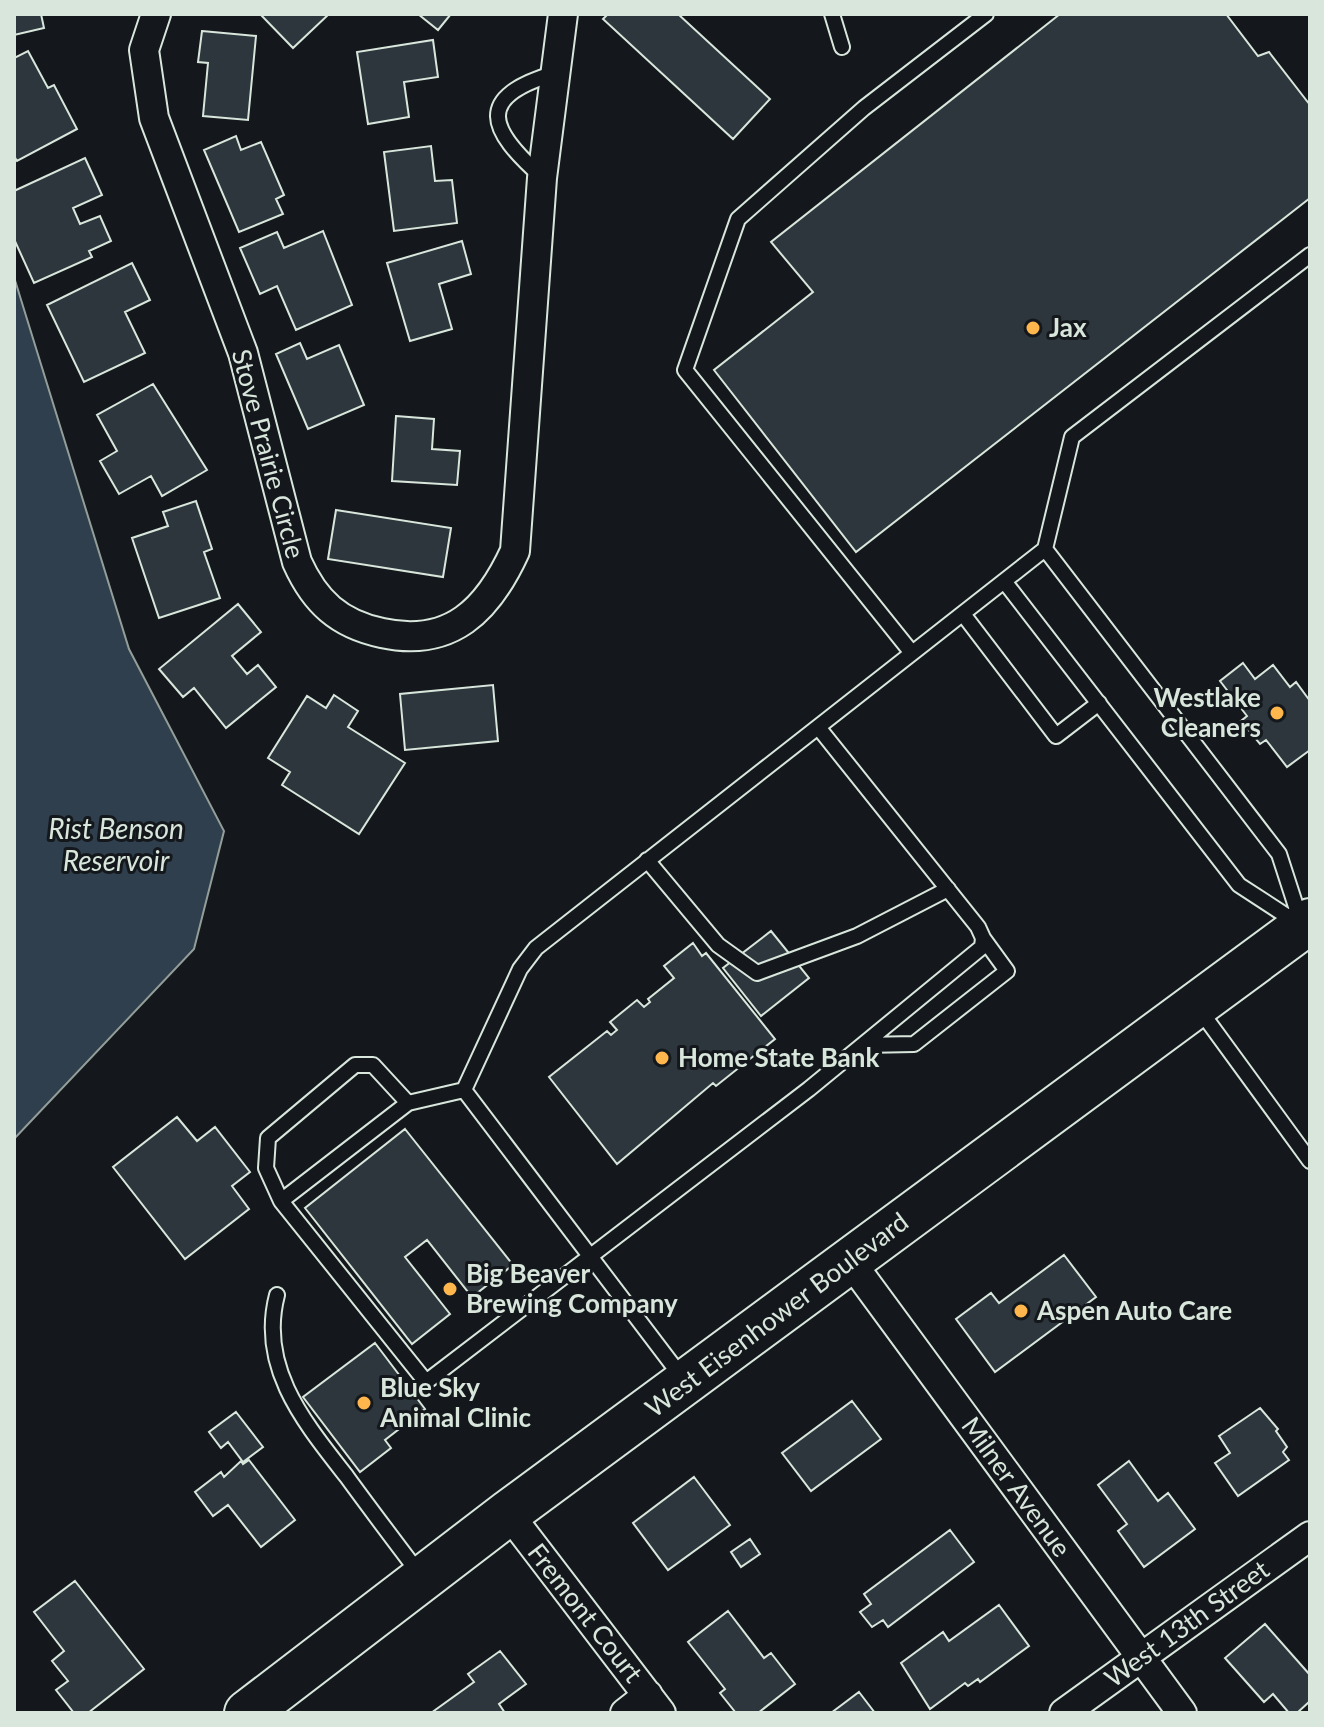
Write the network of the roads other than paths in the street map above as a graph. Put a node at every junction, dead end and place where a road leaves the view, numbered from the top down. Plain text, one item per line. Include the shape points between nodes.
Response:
1 (156, 14) edge
2 (563, 14) edge
3 (832, 14) edge
4 (986, 14) edge
5 (842, 47) dead end
6 (556, 73) junction
7 (542, 178) junction
8 (1310, 255) edge
9 (1045, 549) junction
10 (1004, 581) junction
11 (963, 614) junction
12 (912, 653) junction
13 (1099, 703) junction
14 (818, 727) junction
15 (647, 860) junction
16 (948, 889) junction
17 (1306, 924) edge
18 (983, 938) junction
19 (1196, 1005) junction
20 (863, 1045) junction
21 (464, 1090) junction
22 (408, 1103) junction
23 (1310, 1161) edge
24 (281, 1201) junction
25 (591, 1257) junction
26 (850, 1261) junction
27 (277, 1295) dead end
28 (686, 1383) junction
29 (508, 1513) junction
30 (1310, 1536) edge
31 (423, 1578) junction
32 (1141, 1657) junction
33 (654, 1704) edge
34 (247, 1713) edge
35 (625, 1713) edge
36 (1064, 1713) edge
37 (1182, 1713) edge

1 - 7 street, Stove Prairie Circle via 144,50 154,118 243,353 297,562 309,588 348,623 400,637 445,631 493,592 515,551
2 - 6 street, Stove Prairie Circle
3 - 5 lane
4 - 12 lane via 864,108 738,219 685,370
6 - 7 street, Stove Prairie Circle
6 - 7 lane via 527,81 499,109 497,124 505,142
8 - 9 lane via 1072,437
9 - 10 lane
9 - 17 lane via 1279,854
10 - 11 lane
10 - 13 lane
11 - 12 lane
11 - 13 lane via 1056,736
12 - 14 lane
13 - 17 lane via 1239,885
14 - 15 lane
14 - 16 lane
15 - 16 lane via 718,945 757,973 857,936
15 - 21 lane via 536,948 520,969
16 - 18 lane
17 - 19 highway, West Eisenhower Boulevard
18 - 20 lane via 972,958
18 - 20 lane via 1007,971 914,1044
19 - 23 lane
19 - 26 highway, West Eisenhower Boulevard
20 - 25 lane
21 - 22 lane
21 - 25 lane
22 - 24 lane
22 - 24 lane via 373,1065 355,1065 268,1138 266,1168
24 - 25 lane via 426,1382
25 - 28 lane
26 - 28 highway, West Eisenhower Boulevard
26 - 32 street, Milner Avenue
27 - 31 lane via 271,1319 273,1351 284,1387
28 - 29 highway, West Eisenhower Boulevard
29 - 31 highway, West Eisenhower Boulevard
29 - 33 street, Fremont Court
30 - 32 street, West 13th Street
31 - 34 highway, West Eisenhower Boulevard
32 - 36 street, West 13th Street
32 - 37 street, Milner Avenue
33 - 35 street

